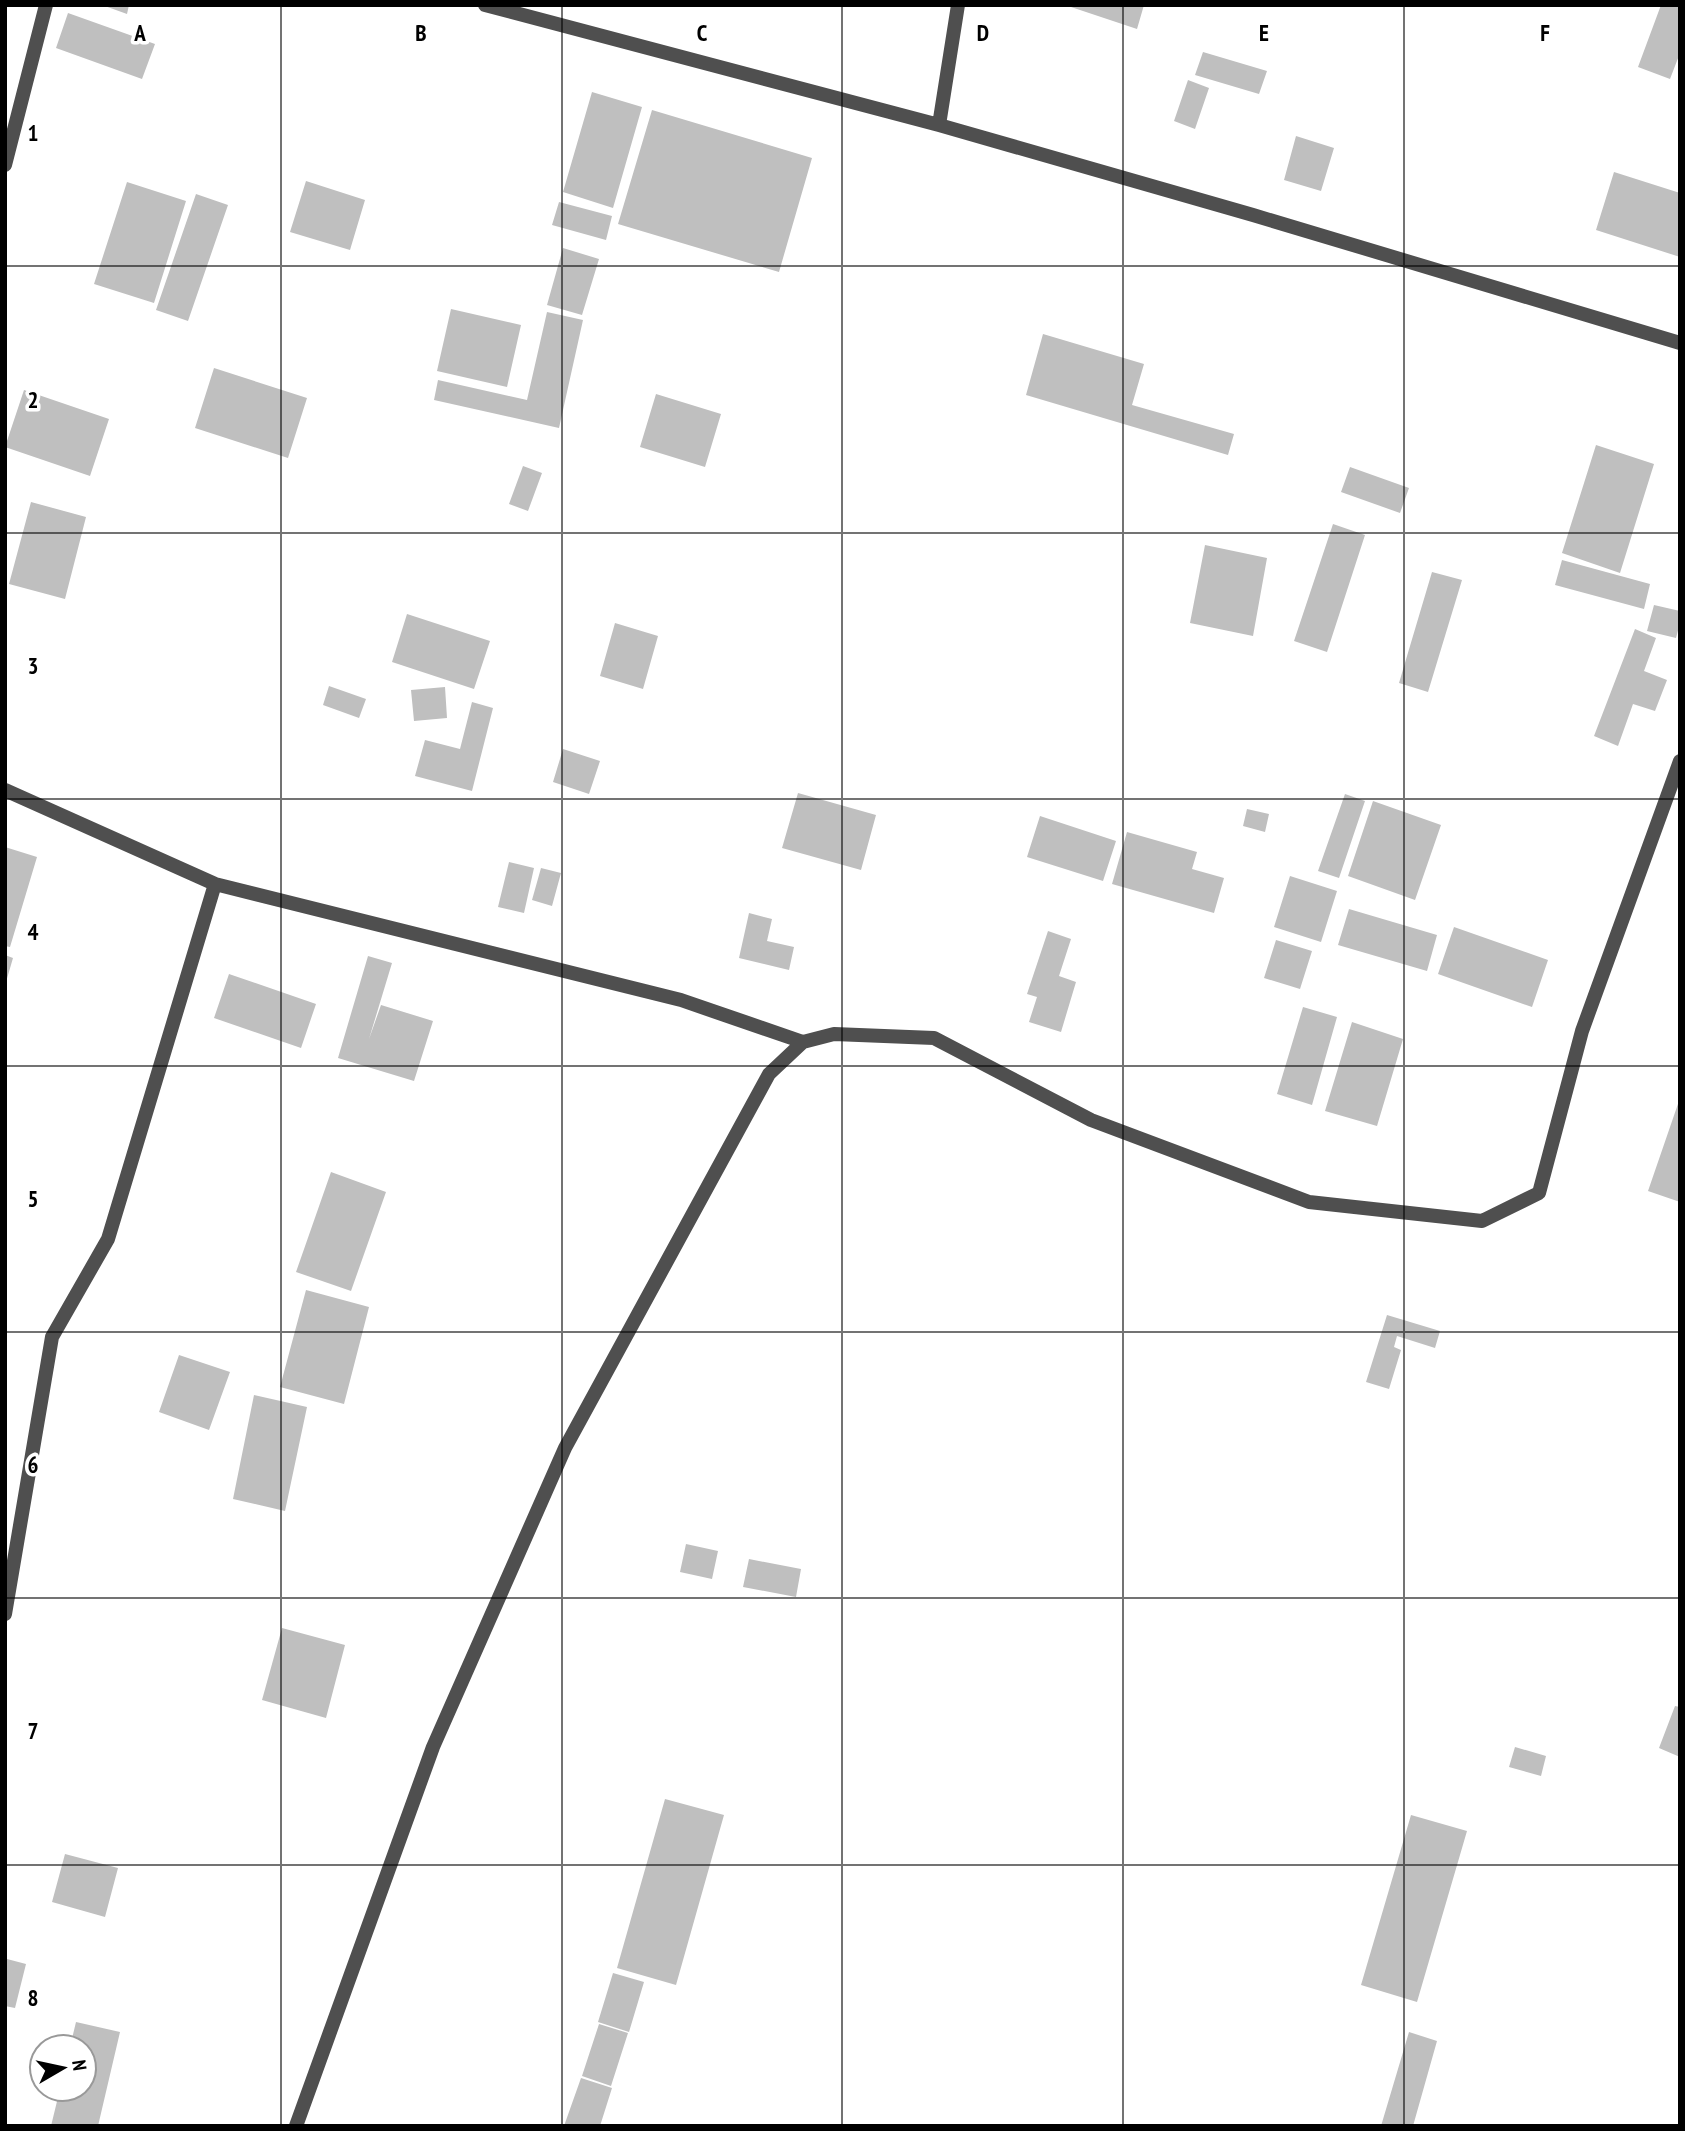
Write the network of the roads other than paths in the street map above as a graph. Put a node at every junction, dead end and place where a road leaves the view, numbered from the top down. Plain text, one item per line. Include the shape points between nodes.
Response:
1 (46, 5) edge
2 (485, 5) edge
3 (958, 5) edge
4 (939, 125) junction
5 (5, 165) edge
6 (1680, 343) edge
7 (1680, 761) edge
8 (5, 790) edge
9 (215, 884) junction
10 (803, 1042) junction
11 (5, 1614) edge
12 (296, 2126) edge

1 - 5 street
2 - 4 street
3 - 4 street
4 - 6 street
7 - 10 street via 1581,1031 1539,1193 1482,1221 1309,1202 1091,1120 934,1038 834,1034
8 - 9 street
9 - 10 street via 681,1000
9 - 11 street via 108,1239 52,1337
10 - 12 street via 769,1074 565,1448 433,1747

